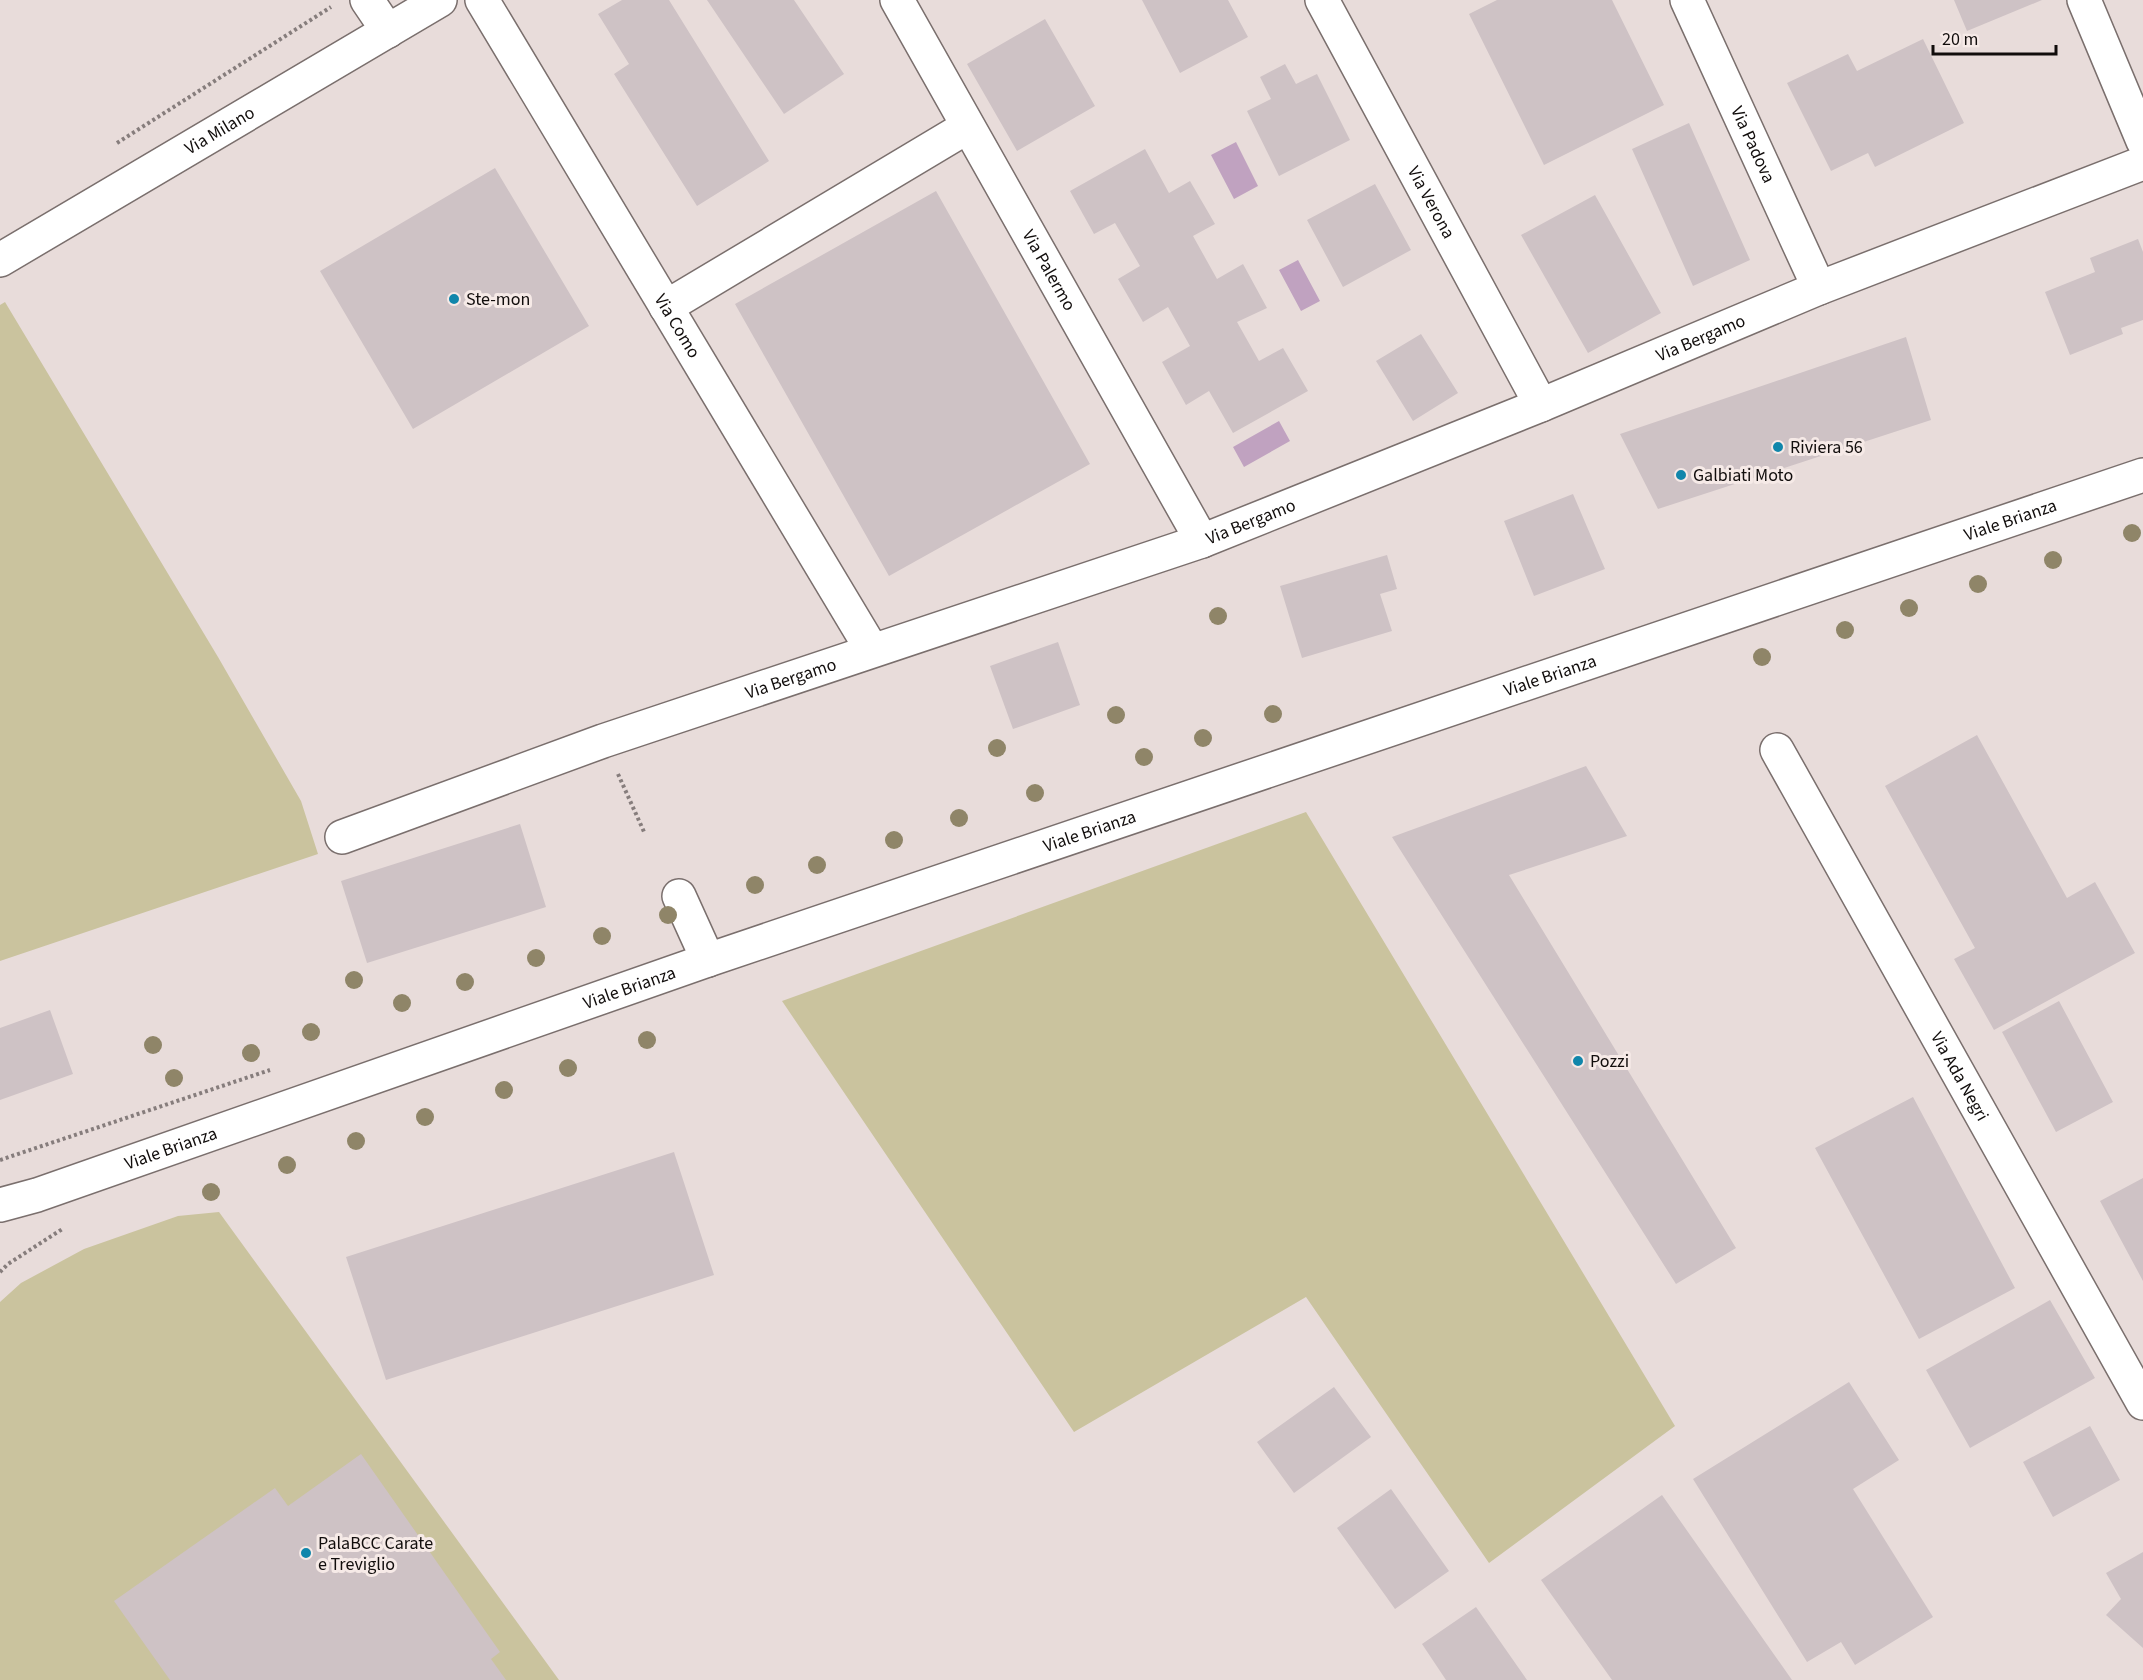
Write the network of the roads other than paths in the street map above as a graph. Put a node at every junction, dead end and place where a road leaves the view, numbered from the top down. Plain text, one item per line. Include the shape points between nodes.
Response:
1 (367, 0) edge
2 (440, 0) edge
3 (482, 0) edge
4 (897, 0) edge
5 (1322, 0) edge
6 (1687, 0) edge
7 (2084, 0) edge
8 (388, 31) junction
9 (967, 128) junction
10 (2143, 141) edge
11 (2143, 163) edge
12 (0, 260) edge
13 (1820, 288) junction
14 (666, 307) junction
15 (1541, 405) junction
16 (2143, 475) edge
17 (1202, 541) junction
18 (872, 650) junction
19 (1777, 750) dead end
20 (342, 837) dead end
21 (679, 896) dead end
22 (708, 960) junction
23 (38, 1195) junction
24 (0, 1205) edge
25 (0, 1228) edge
26 (2143, 1402) edge

1 - 8 street
2 - 8 street, Via Milano
3 - 14 street, Via Como
4 - 9 street, Via Palermo
5 - 15 street, Via Verona
6 - 13 street, Via Padova
7 - 10 street
8 - 12 street, Via Milano
9 - 14 street
9 - 17 street, Via Palermo
11 - 13 street, Via Bergamo
13 - 15 street, Via Bergamo
14 - 18 street, Via Como
15 - 17 street, Via Bergamo
16 - 22 street, Viale Brianza
17 - 18 street, Via Bergamo
18 - 20 street, Via Bergamo via 603,741
19 - 26 street, Via Ada Negri
21 - 22 street
22 - 23 street, Viale Brianza
23 - 24 street, Viale Brianza
23 - 25 street, Viale Brianza

